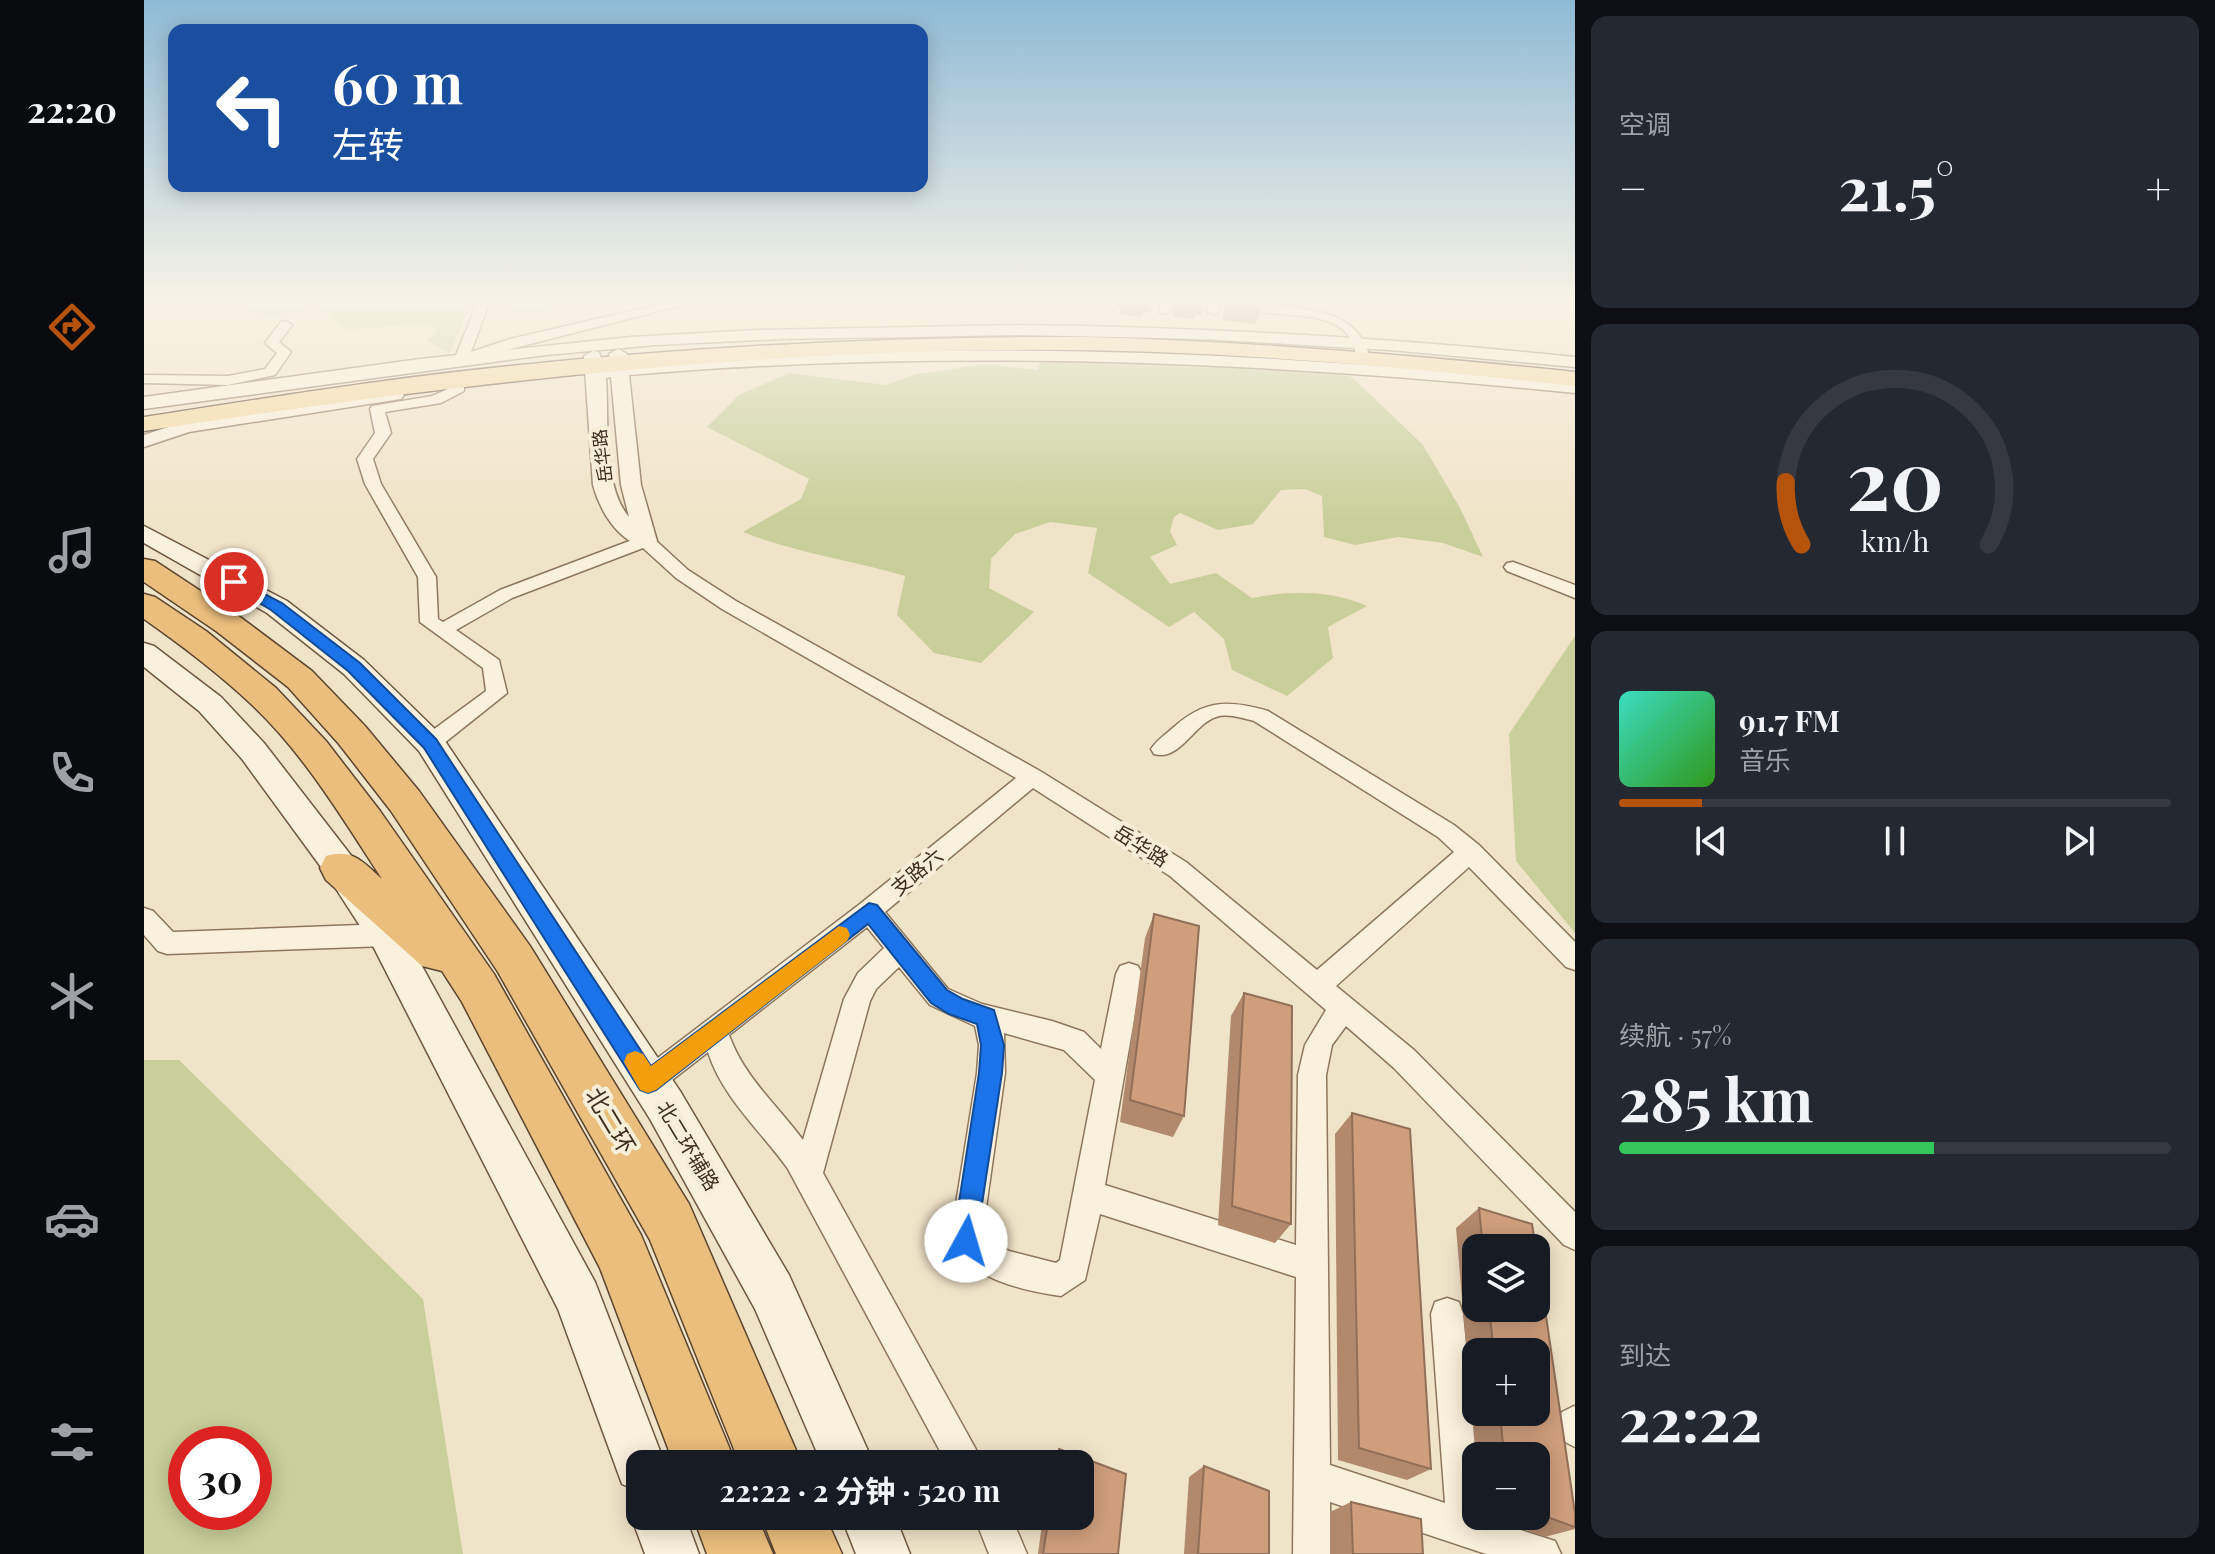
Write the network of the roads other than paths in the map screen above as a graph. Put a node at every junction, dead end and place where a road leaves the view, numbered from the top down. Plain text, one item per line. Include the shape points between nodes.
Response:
1 (267, 374) edge
2 (354, 374) edge
3 (491, 374) edge
4 (507, 374) edge
5 (545, 374) edge
6 (596, 374) edge
7 (620, 374) edge
8 (1395, 374) edge
9 (1533, 374) edge
10 (144, 379) edge
11 (1575, 379) edge
12 (459, 388) junction
13 (1575, 388) edge
14 (289, 390) junction
15 (179, 402) junction
16 (144, 403) edge
17 (144, 412) edge
18 (144, 424) edge
19 (144, 441) edge
20 (144, 533) edge
21 (646, 541) junction
22 (1513, 567) dead end
23 (144, 568) edge
24 (1575, 592) edge
25 (144, 604) edge
26 (443, 630) junction
27 (144, 652) edge
28 (430, 743) junction
29 (1162, 749) dead end
30 (1032, 777) junction
31 (386, 812) junction
32 (1471, 851) junction
33 (341, 868) junction
34 (869, 911) junction
35 (144, 918) edge
36 (386, 935) junction
37 (901, 949) junction
38 (1575, 959) edge
39 (1129, 974) dead end
40 (1316, 987) junction
41 (478, 988) junction
42 (1345, 1008) junction
43 (987, 1017) junction
44 (714, 1031) junction
45 (1112, 1077) junction
46 (648, 1082) junction
47 (808, 1174) junction
48 (1089, 1195) junction
49 (1575, 1234) edge
50 (1311, 1266) junction
51 (1447, 1314) dead end
52 (634, 1450) edge
53 (699, 1450) edge
54 (765, 1450) edge
55 (842, 1450) edge
56 (958, 1450) edge
57 (1313, 1478) junction
58 (1462, 1484) edge
59 (1417, 1513) junction
60 (1462, 1528) edge
61 (663, 1530) edge
62 (731, 1530) edge
63 (799, 1530) edge
64 (874, 1530) edge
65 (998, 1530) edge
66 (1469, 1530) edge
67 (672, 1554) edge
68 (740, 1554) edge
69 (809, 1554) edge
70 (883, 1554) edge
71 (1008, 1554) edge
72 (1312, 1554) edge
73 (1420, 1554) edge
74 (1542, 1554) edge

1 - 10 street
2 - 15 street
3 - 14 main road
4 - 18 main road
5 - 12 street
6 - 21 street, 岳华路 via 608,494 615,515
7 - 21 street, 岳华路 via 631,485
8 - 13 street
9 - 11 main road
12 - 19 street via 186,427
12 - 26 street via 436,400 377,409 383,433 365,459 373,484 427,577 429,622
14 - 15 main road
14 - 17 main road
15 - 16 street
20 - 28 main road, 北二环辅路 via 277,607 354,667
21 - 26 street via 506,594
21 - 30 street, 岳华路 via 682,574 729,605
22 - 24 street
23 - 31 highway via 300,679 352,735
25 - 31 highway via 264,696 313,750
26 - 28 street via 492,665 497,693
27 - 33 main road via 210,704 253,751
28 - 46 main road, 北二环辅路
29 - 32 street via 1212,709 1250,712 1433,821
30 - 34 street, 支路六
30 - 40 street, 岳华路 via 1178,869
31 - 41 highway
31 - 54 highway, 北二环 via 514,959 670,1223
32 - 38 street
32 - 40 street
33 - 36 main road
33 - 41 highway
34 - 37 street
34 - 44 street, 支路六
35 - 36 street via 167,943
36 - 52 main road via 578,1299
37 - 43 street via 939,997
37 - 47 street via 867,981 857,999
39 - 45 street
40 - 42 street, 岳华路
41 - 53 highway via 622,1254
42 - 49 street, 岳华路 via 1404,1059
42 - 50 street via 1321,1034 1315,1051
43 - 45 street via 1074,1041
43 - 48 street via 991,1073 966,1241 984,1257 1061,1280 1074,1269
44 - 46 street, 支路六
44 - 47 street via 742,1090
45 - 48 street
46 - 55 main road, 北二环辅路 via 772,1292
47 - 56 street
48 - 50 street
50 - 57 street
51 - 58 street
57 - 59 street
57 - 72 street
59 - 60 street
59 - 73 street
61 - 67 main road
62 - 68 highway
63 - 69 highway
64 - 70 main road
65 - 71 street
66 - 74 street

